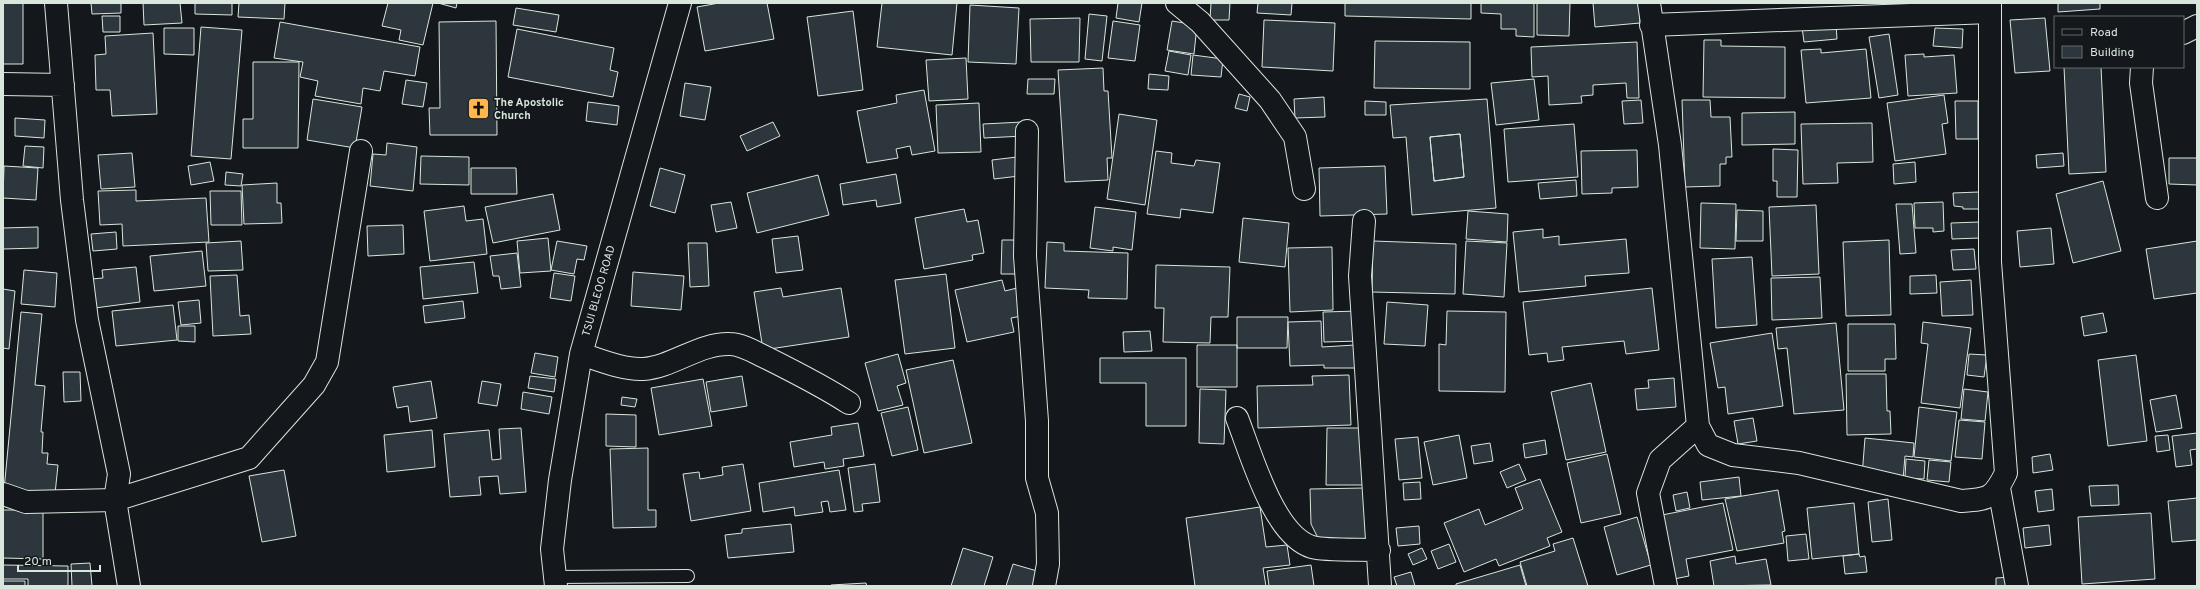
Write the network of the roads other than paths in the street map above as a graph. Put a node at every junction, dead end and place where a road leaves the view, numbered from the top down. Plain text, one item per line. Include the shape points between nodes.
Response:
1 (56, 3) edge
2 (680, 3) edge
3 (1177, 3) edge
4 (1649, 3) edge
5 (1990, 7) edge
6 (1651, 25) junction
7 (2197, 26) edge
8 (2184, 32) edge
9 (2142, 68) edge
10 (3, 84) edge
11 (63, 85) junction
12 (1027, 131) dead end
13 (361, 151) dead end
14 (1304, 189) dead end
15 (2157, 198) dead end
16 (1364, 221) dead end
17 (581, 354) junction
18 (849, 404) dead end
19 (1237, 418) dead end
20 (1698, 426) junction
21 (1999, 488) junction
22 (3, 494) edge
23 (115, 500) junction
24 (1379, 550) junction
25 (688, 576) dead end
26 (556, 581) edge
27 (129, 586) edge
28 (1044, 586) edge
29 (1380, 586) edge
30 (1666, 586) edge
31 (2017, 586) edge

1 - 11 street
2 - 17 street, TSUI BLEOO ROAD
3 - 14 street via 1200,22 1270,100 1295,137
4 - 6 street
5 - 6 street
5 - 21 street via 1990,262 2006,473
6 - 20 street via 1670,145
7 - 8 street
9 - 15 street via 2141,83
10 - 11 street
11 - 23 street via 72,200 87,320 119,474
12 - 28 street via 1025,256 1037,421 1037,478 1047,513 1048,564
13 - 23 street via 327,362 314,385 249,458
16 - 24 street via 1360,276
17 - 18 street via 627,368 642,369 657,367 714,345 731,344 746,348 821,385
17 - 26 street, TSUI BLEOO ROAD via 560,480 552,550
19 - 24 street via 1272,509 1295,539 1312,547
20 - 21 street via 1708,445 1733,455 1799,464 1961,501 1986,499
20 - 30 street via 1660,460 1648,493
21 - 31 street
22 - 23 street via 26,502
23 - 27 street
24 - 29 street
25 - 26 lane

